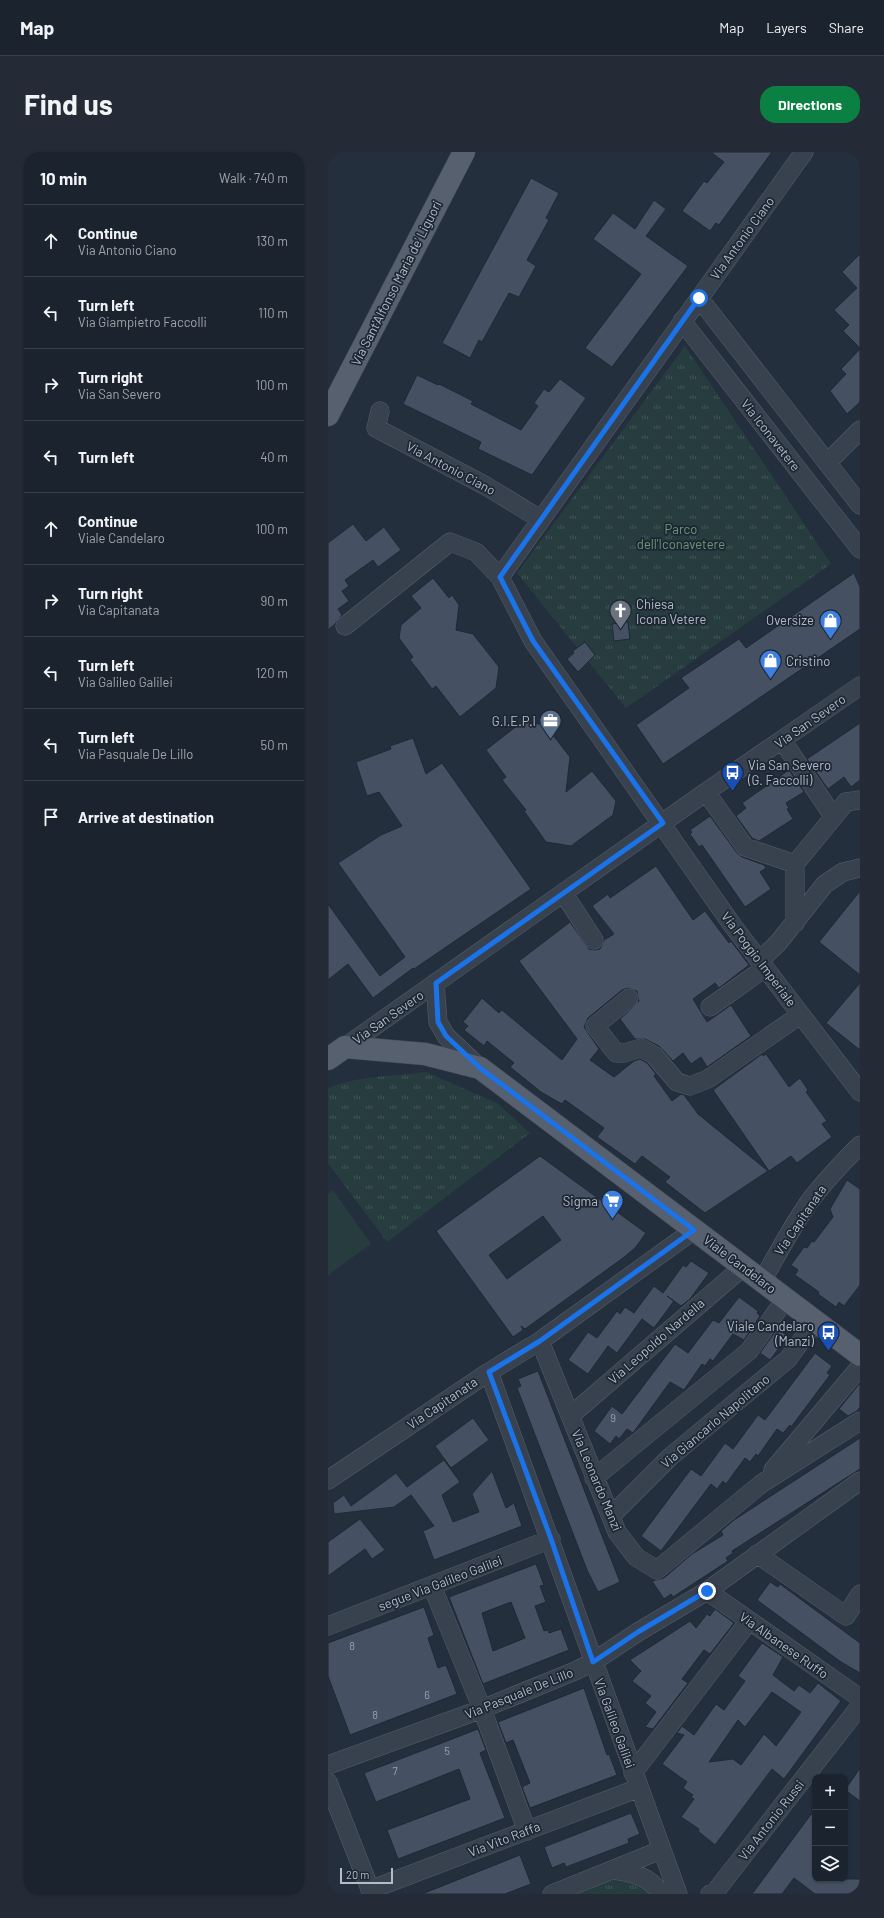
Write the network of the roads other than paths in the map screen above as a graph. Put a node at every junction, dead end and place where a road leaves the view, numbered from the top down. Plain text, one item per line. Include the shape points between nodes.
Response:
1 (464, 152) edge
2 (804, 152) edge
3 (699, 298) junction
4 (682, 321) junction
5 (380, 411) dead end
6 (328, 414) edge
7 (860, 430) edge
8 (827, 463) junction
9 (860, 505) edge
10 (540, 519) junction
11 (860, 549) edge
12 (500, 577) junction
13 (345, 626) dead end
14 (860, 686) edge
15 (782, 740) junction
16 (706, 792) junction
17 (860, 800) edge
18 (833, 816) junction
19 (663, 823) junction
20 (795, 864) junction
21 (860, 868) edge
22 (564, 894) junction
23 (795, 923) junction
24 (594, 940) dead end
25 (762, 964) junction
26 (436, 983) junction
27 (629, 998) dead end
28 (710, 1007) dead end
29 (800, 1014) junction
30 (335, 1052) edge
31 (480, 1068) junction
32 (860, 1092) edge
33 (860, 1145) edge
34 (694, 1230) junction
35 (742, 1267) junction
36 (762, 1282) junction
37 (786, 1298) junction
38 (815, 1322) junction
39 (540, 1341) junction
40 (860, 1355) edge
41 (860, 1367) edge
42 (489, 1372) junction
43 (570, 1416) junction
44 (860, 1421) edge
45 (594, 1478) junction
46 (328, 1480) edge
47 (860, 1481) edge
48 (761, 1484) junction
49 (611, 1516) junction
50 (551, 1539) junction
51 (757, 1554) junction
52 (432, 1586) junction
53 (707, 1591) junction
54 (860, 1594) edge
55 (749, 1621) junction
56 (328, 1626) edge
57 (593, 1662) junction
58 (860, 1698) edge
59 (860, 1706) edge
60 (482, 1709) junction
61 (328, 1765) edge
62 (636, 1780) junction
63 (328, 1782) edge
64 (526, 1826) junction
65 (661, 1850) junction
66 (614, 1870) junction
67 (371, 1892) edge
68 (552, 1894) edge
69 (661, 1894) edge
70 (678, 1894) edge
71 (710, 1894) edge

1 - 6 main road, Via Sant'Alfonso Maria de' Liguori
2 - 3 street, Via Antonio Ciano
3 - 4 street, Via Antonio Ciano
3 - 8 street, Via Iconavetere
4 - 10 street, Via Antonio Ciano
4 - 11 street, Via Iconavetere
5 - 10 street, Via Antonio Ciano via 376,428 486,486
7 - 8 street
8 - 9 street, Via Iconavetere
10 - 12 street, Via Antonio Ciano
12 - 13 street, Via Poggio Imperiale via 476,552 450,542
12 - 19 street, Via Poggio Imperiale via 533,641
14 - 15 street, Via San Severo
15 - 16 street, Via San Severo
15 - 18 street
16 - 19 street, Via San Severo
16 - 20 street via 745,847
17 - 18 street via 846,802
18 - 20 street
19 - 22 street, Via San Severo
19 - 25 street, Via Poggio Imperiale
20 - 23 street
21 - 23 street via 843,872 825,884
22 - 24 street
22 - 26 street, Via San Severo
23 - 25 street
25 - 28 street
25 - 29 street, Via Poggio Imperiale
26 - 30 street, Via San Severo
26 - 31 street via 438,1022 446,1036
27 - 29 street via 595,1026 616,1053 641,1048 654,1055 677,1082 690,1086 708,1079
29 - 32 street, Via Poggio Imperiale
30 - 31 main road, Viale Candelaro via 425,1054
31 - 34 main road, Viale Candelaro
33 - 36 street, Via Capitanata via 838,1167 810,1202 786,1237
34 - 35 main road, Viale Candelaro
34 - 39 street, Via Capitanata
35 - 36 main road, Viale Candelaro
35 - 43 street, Via Leopoldo Nardella
36 - 37 main road, Viale Candelaro
37 - 38 main road, Viale Candelaro
37 - 45 street via 749,1351
38 - 40 main road, Viale Candelaro
38 - 49 street, Via Giancarlo Napolitano via 788,1359 670,1457
39 - 42 street, Via Capitanata
39 - 43 street, Via Leonardo Manzi
41 - 48 street, Via Leonardo Manzi
42 - 46 street, Via Capitanata
42 - 50 street, Via Galileo Galilei
43 - 45 street, Via Leonardo Manzi
44 - 48 street, Via Leonardo Manzi
45 - 49 street, Via Leonardo Manzi
47 - 51 street, Via Pasquale De Lillo
48 - 49 street, Via Leonardo Manzi via 657,1570 636,1557 618,1532
50 - 52 street, segue Via Galileo Galilei
50 - 57 street, Via Galileo Galilei
51 - 53 street, Via Pasquale De Lillo
51 - 54 street via 846,1616
52 - 56 street, segue Via Galileo Galilei
52 - 60 street
53 - 55 street, Via Albanese Ruffo
53 - 57 street, Via Pasquale De Lillo
55 - 58 street, Via Albanese Ruffo
55 - 62 street
57 - 60 street, Via Pasquale De Lillo
57 - 62 street, Via Galileo Galilei
59 - 71 street, Via Antonio Russi via 715,1892
60 - 61 street, Via Pasquale De Lillo
60 - 64 street
62 - 64 street, Via Vito Raffa
62 - 65 street, Via Galileo Galilei
63 - 67 street
64 - 67 street, Via Vito Raffa
65 - 66 street
65 - 70 street, Via Galileo Galilei
66 - 68 street
66 - 69 street via 644,1877 656,1886

